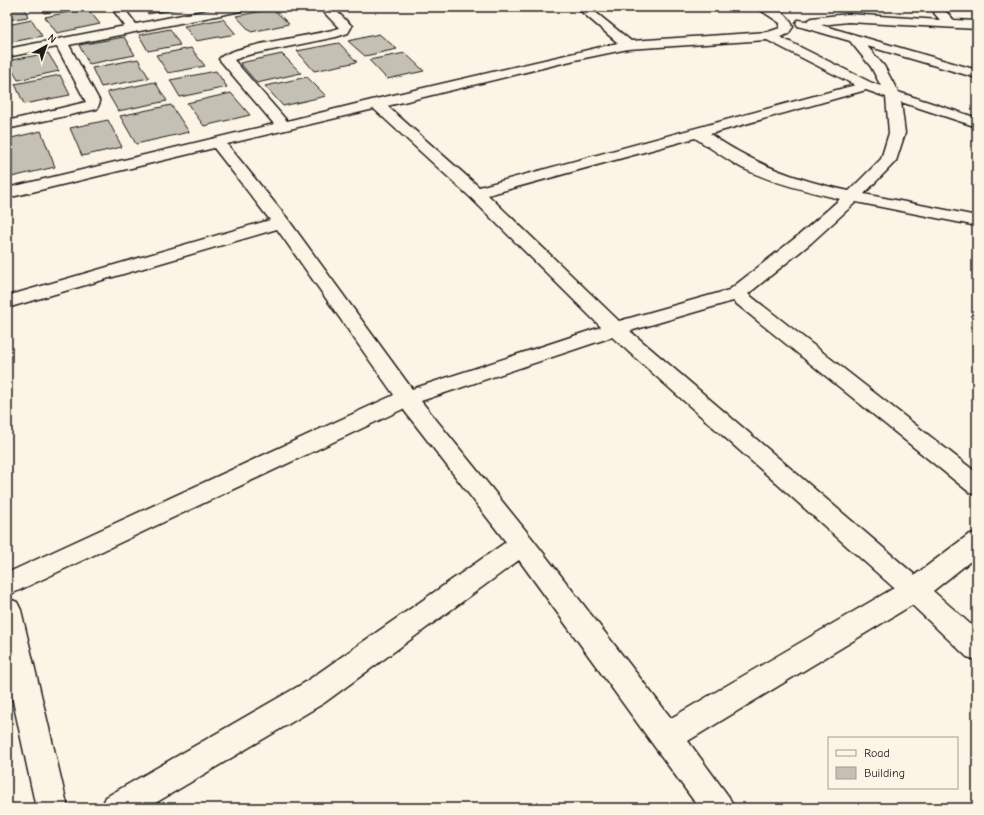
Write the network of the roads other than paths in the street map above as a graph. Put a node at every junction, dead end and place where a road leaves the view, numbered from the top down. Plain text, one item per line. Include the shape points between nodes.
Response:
1 (117, 7) edge
2 (241, 7) edge
3 (325, 7) edge
4 (582, 7) edge
5 (762, 7) edge
6 (934, 7) edge
7 (776, 16) junction
8 (802, 23) junction
9 (951, 24) junction
10 (977, 25) edge
11 (133, 28) junction
12 (769, 36) junction
13 (854, 38) junction
14 (61, 42) junction
15 (628, 45) junction
16 (7, 53) edge
17 (977, 74) edge
18 (867, 86) junction
19 (893, 95) junction
20 (376, 103) junction
21 (977, 123) edge
22 (7, 125) edge
23 (283, 125) junction
24 (697, 132) junction
25 (217, 142) junction
26 (7, 193) edge
27 (476, 193) junction
28 (853, 196) junction
29 (977, 221) edge
30 (281, 222) junction
31 (736, 294) junction
32 (7, 302) edge
33 (614, 329) junction
34 (407, 398) junction
35 (977, 486) edge
36 (977, 542) edge
37 (522, 544) junction
38 (7, 585) edge
39 (914, 590) junction
40 (7, 610) edge
41 (977, 648) edge
42 (667, 737) junction
43 (52, 808) edge
44 (117, 808) edge
45 (718, 808) edge

1 - 11 street
2 - 11 street
3 - 23 street via 346,26 344,30 336,34 244,52 226,59
4 - 15 street
5 - 7 street
6 - 9 street
7 - 8 street
7 - 12 street via 787,23 787,27 784,31
8 - 9 street via 848,18
8 - 13 street
9 - 10 street
11 - 14 street
12 - 15 street
12 - 18 street
13 - 17 street
13 - 19 street via 876,66
14 - 16 street
14 - 22 street via 93,102 92,106
15 - 20 street
18 - 19 street
18 - 24 street
19 - 21 street
19 - 28 street via 897,134 888,161
20 - 23 street
20 - 27 street
23 - 25 street
24 - 27 street
24 - 28 street via 764,172 810,188
25 - 26 street
25 - 30 street
27 - 33 street
28 - 29 street
28 - 31 street via 805,239
30 - 32 street
30 - 34 street
31 - 33 street
31 - 35 street
33 - 34 street
33 - 39 street
34 - 37 street
34 - 38 street
36 - 39 street
37 - 42 street
37 - 44 street via 314,693
39 - 41 street
39 - 42 street
40 - 43 street
42 - 45 street

